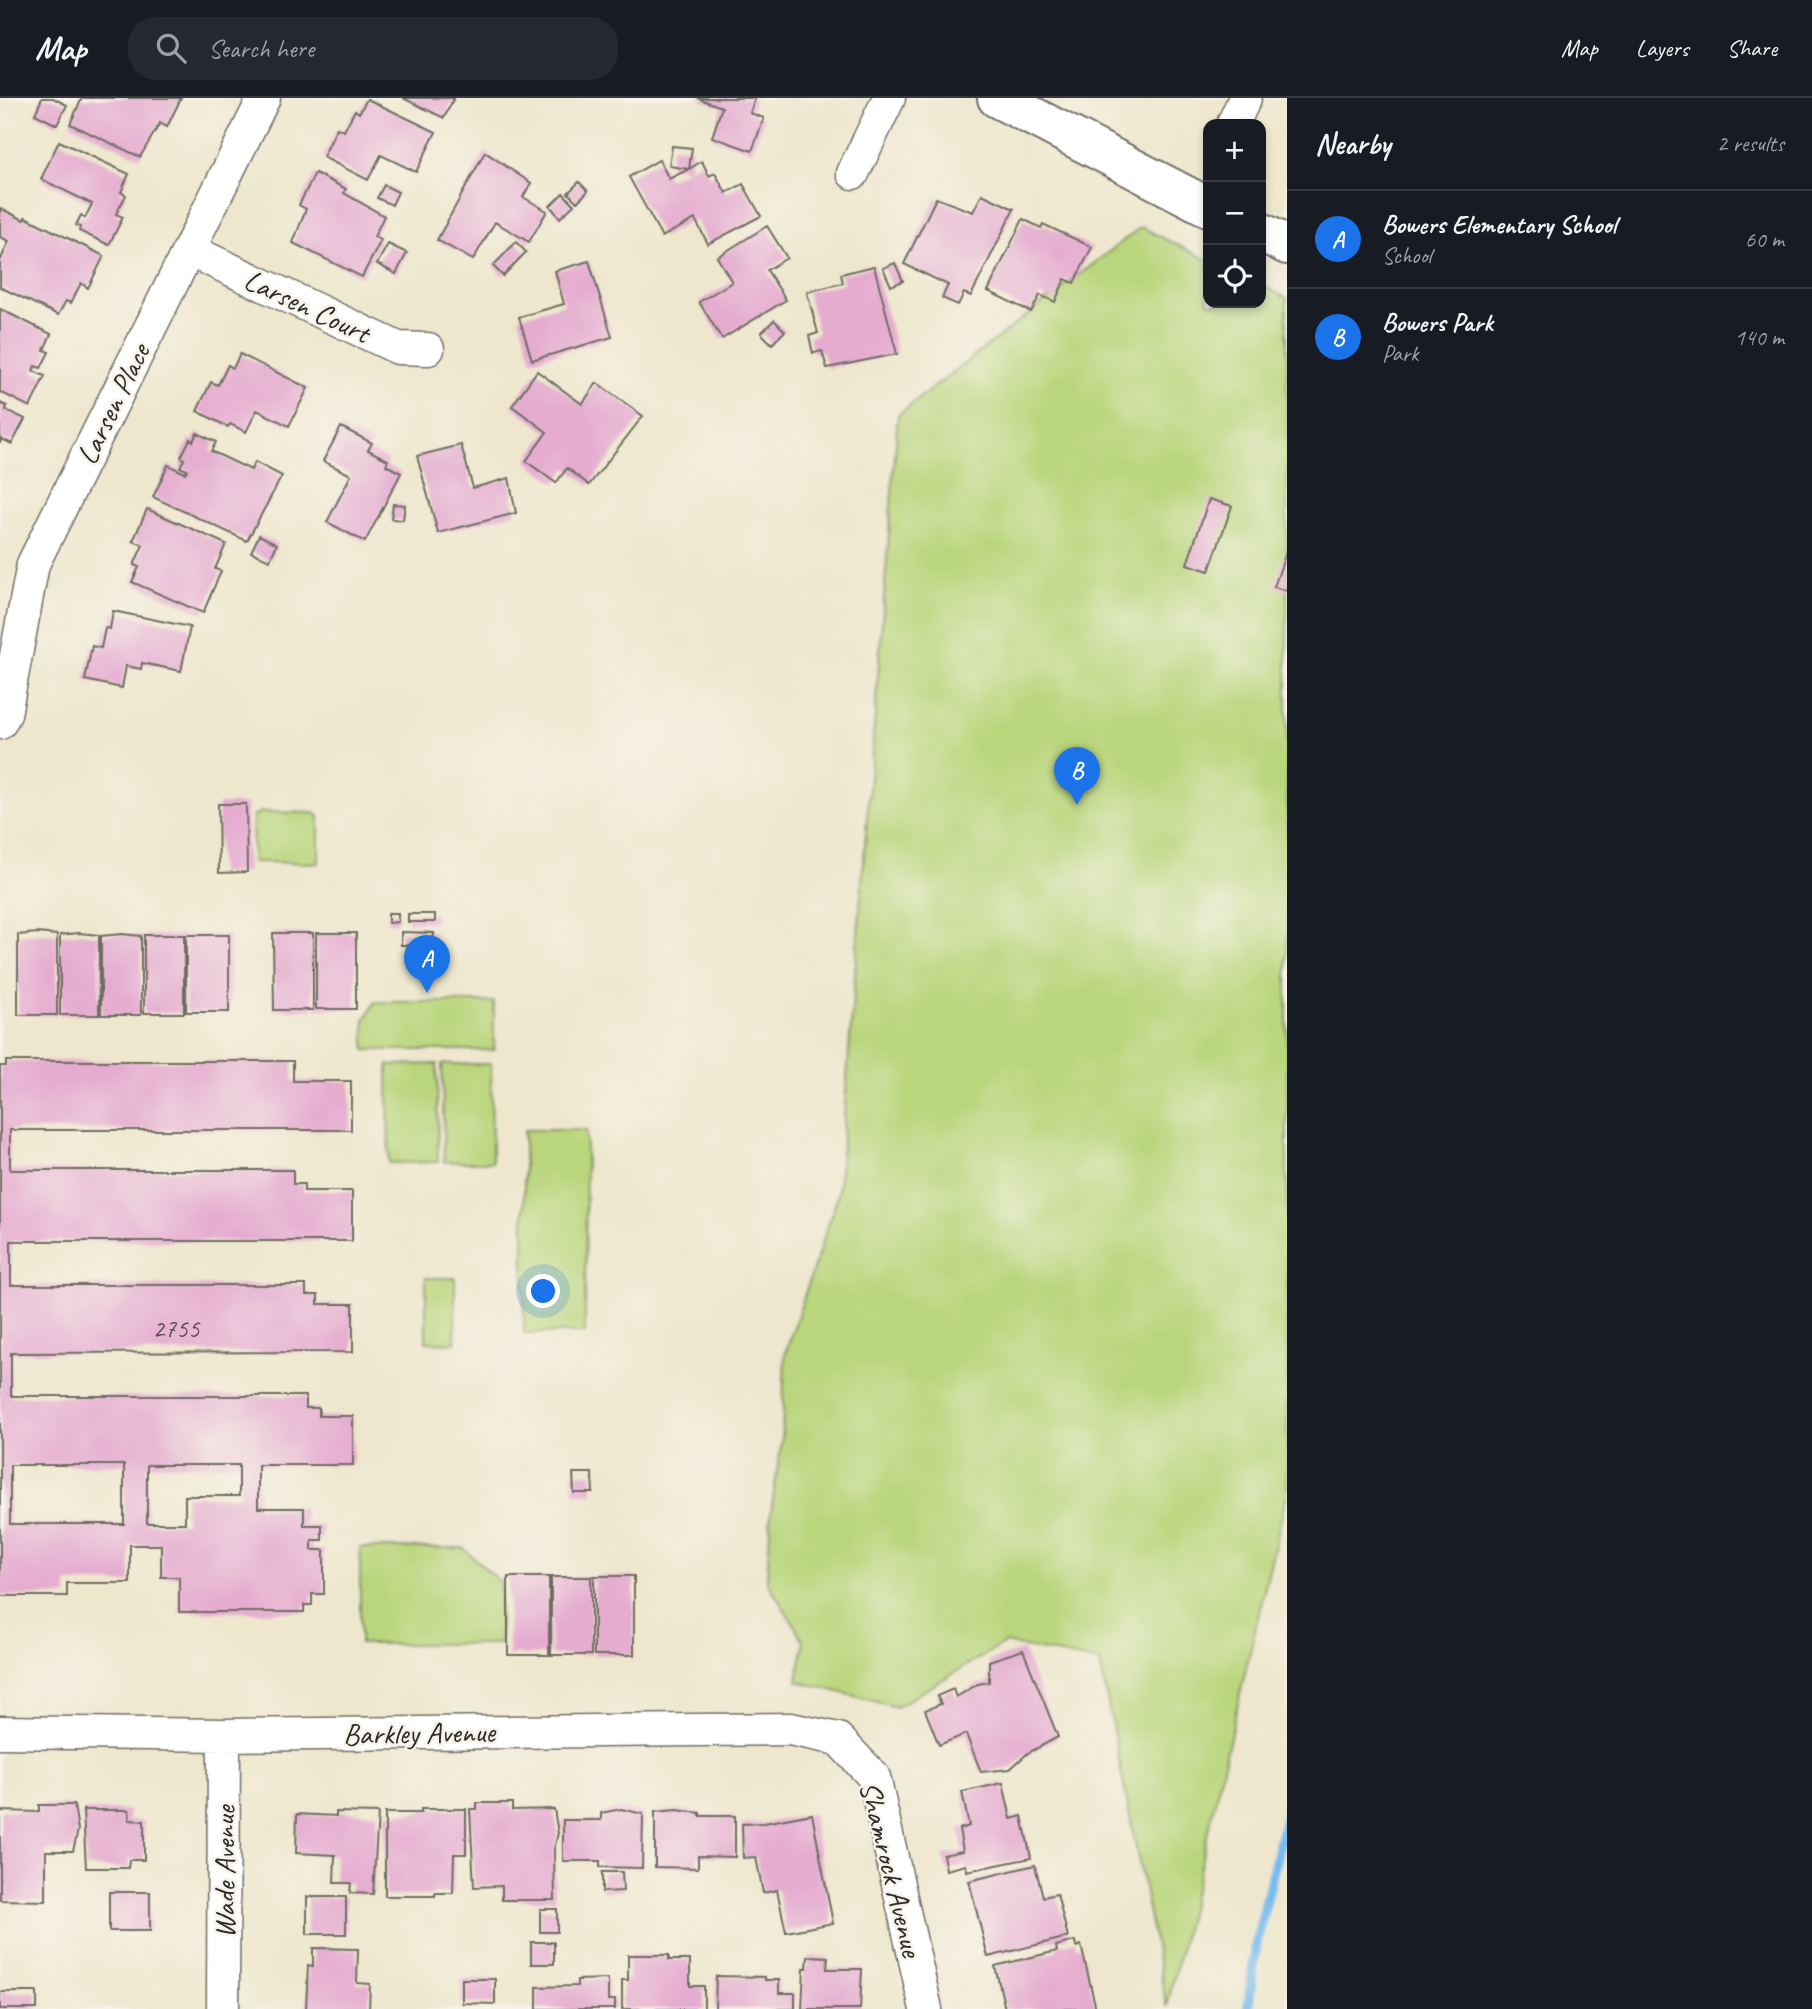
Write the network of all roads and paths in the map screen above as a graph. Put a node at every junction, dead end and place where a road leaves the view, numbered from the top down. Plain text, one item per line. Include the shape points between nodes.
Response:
1 (264, 98) edge
2 (889, 98) edge
3 (997, 98) edge
4 (1245, 98) edge
5 (1235, 119) edge
6 (853, 173) dead end
7 (1203, 197) edge
8 (1266, 234) edge
9 (1287, 245) edge
10 (189, 250) junction
11 (428, 349) dead end
12 (0, 723) edge
13 (0, 1732) edge
14 (224, 1735) junction
15 (838, 1739) joint
16 (223, 2009) edge
17 (926, 2009) edge

1 - 10 street, Larsen Place
2 - 6 street
3 - 7 street
4 - 5 street
8 - 9 street
10 - 11 street, Larsen Court via 398,348
10 - 12 street, Larsen Place via 33,564
13 - 14 street, Barkley Avenue
14 - 15 street, Barkley Avenue via 790,1729
14 - 16 street, Wade Avenue
15 - 17 street, Shamrock Avenue via 874,1777

